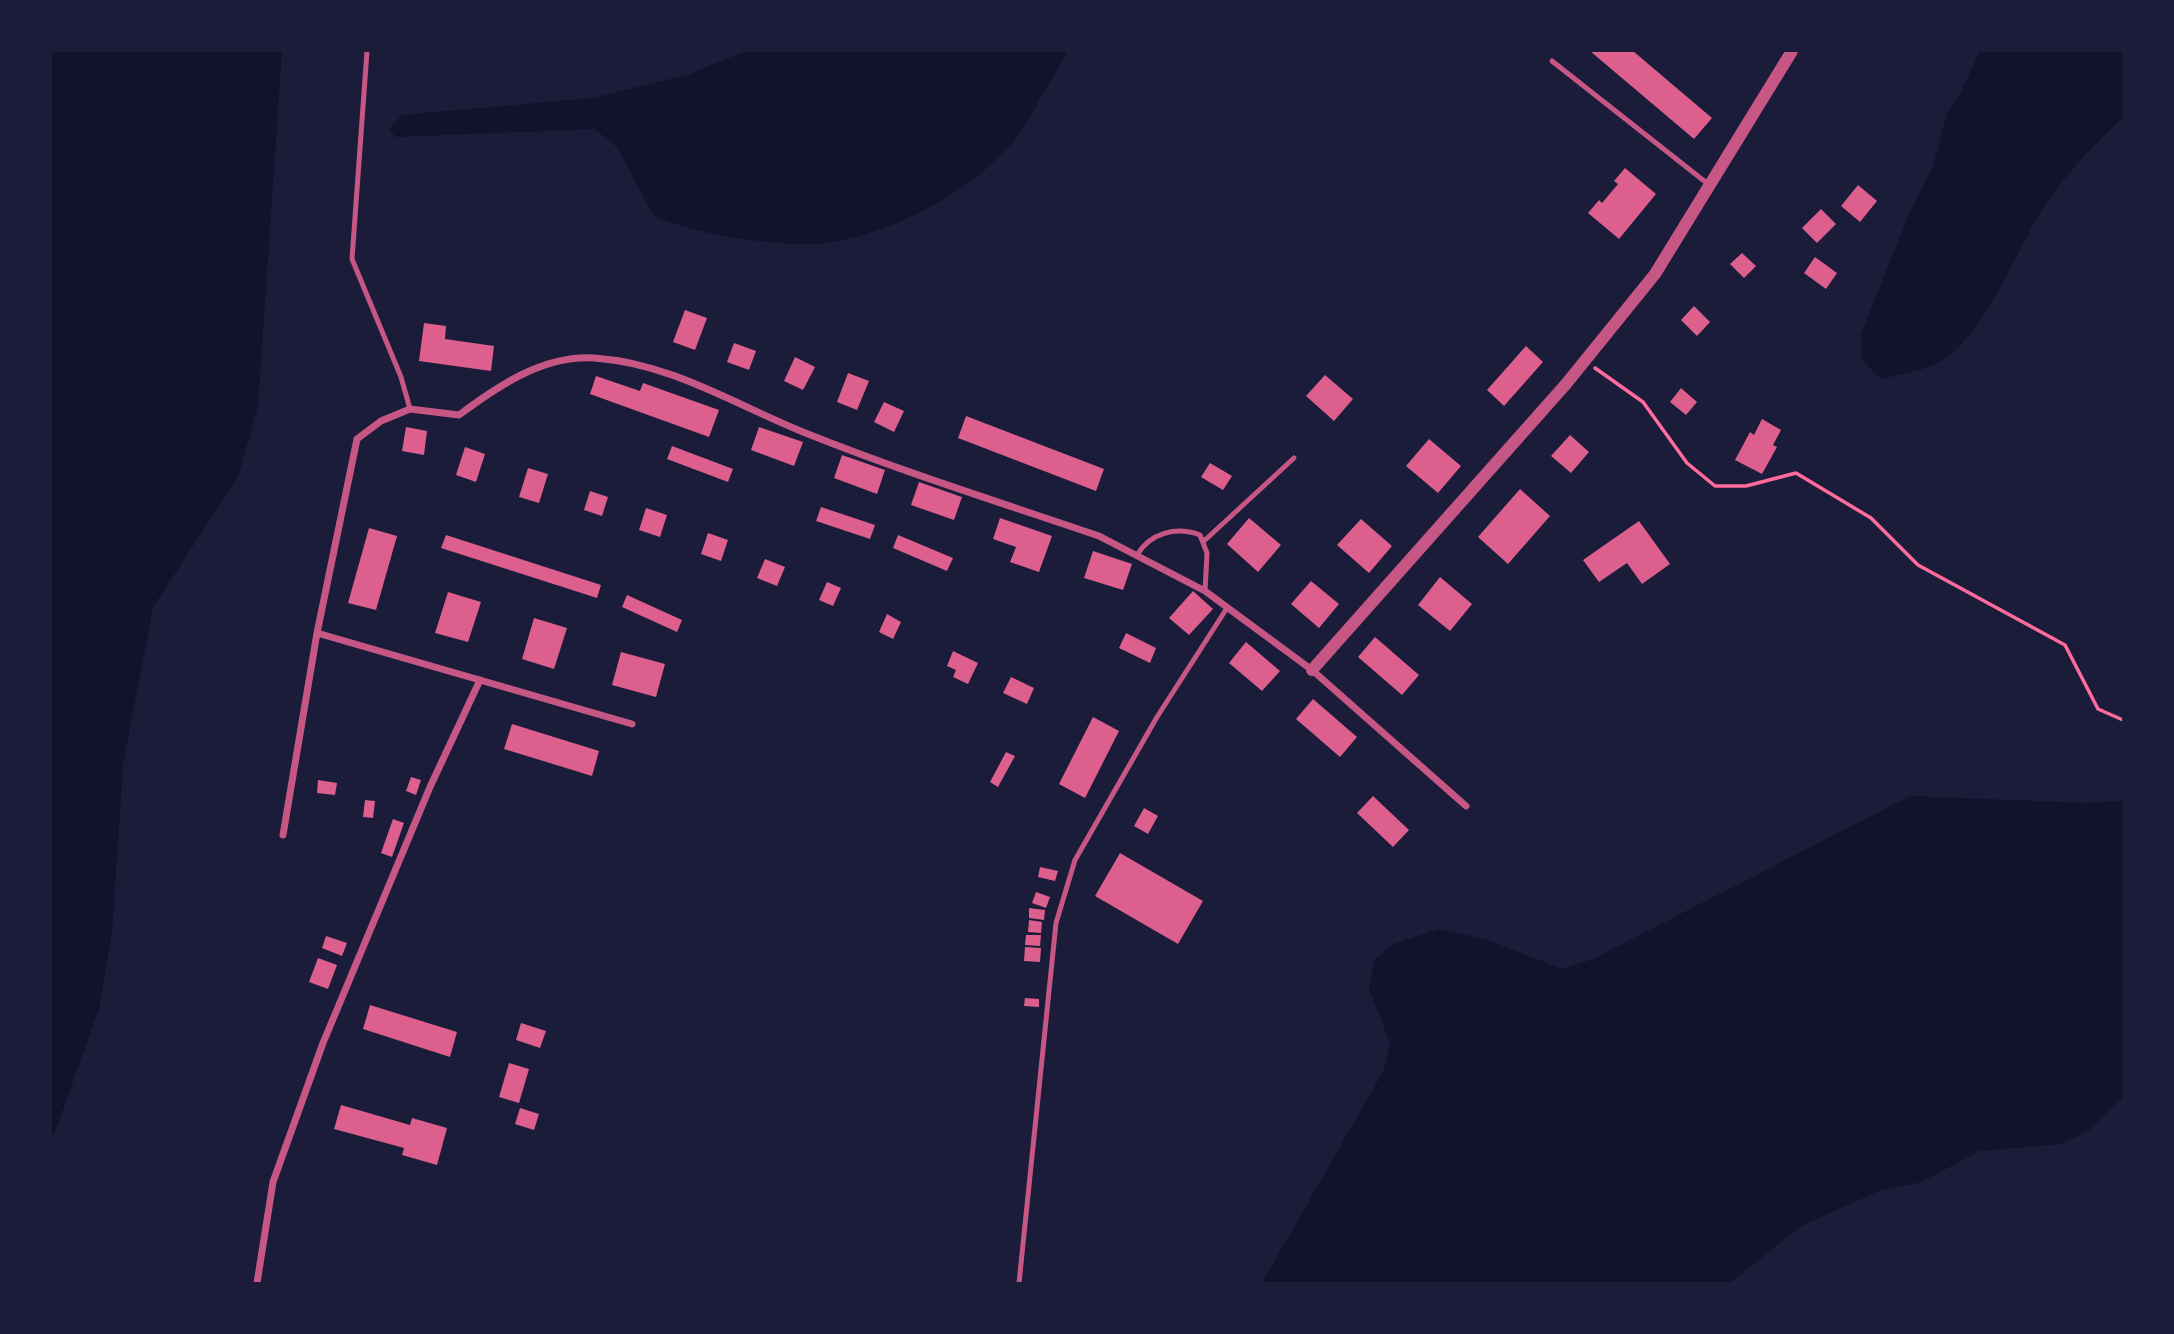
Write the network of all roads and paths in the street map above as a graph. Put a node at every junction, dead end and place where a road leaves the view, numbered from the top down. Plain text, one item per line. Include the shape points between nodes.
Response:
1 (367, 51) edge
2 (1792, 51) edge
3 (1552, 61) dead end
4 (1708, 184) junction
5 (1587, 363) dead end
6 (410, 409) junction
7 (1294, 458) dead end
8 (1204, 541) junction
9 (1137, 555) junction
10 (1205, 591) junction
11 (1227, 608) junction
12 (317, 633) junction
13 (1312, 670) junction
14 (480, 680) junction
15 (2123, 720) edge
16 (632, 723) dead end
17 (1466, 806) dead end
18 (283, 835) dead end
19 (257, 1283) edge
20 (1019, 1283) edge

1 - 6 lane via 352,259
2 - 4 street
3 - 4 lane
4 - 13 street via 1655,274 1566,384
5 - 15 path via 1643,402 1687,463 1715,486 1746,486 1796,473 1871,517 1918,565 2065,645 2098,709
6 - 9 street via 459,415 546,363 592,358 660,369 805,433 1099,537
6 - 12 street via 381,421 357,439
7 - 8 lane
8 - 9 lane via 1195,533 1175,530 1144,542
8 - 10 lane
9 - 10 street
10 - 11 street
11 - 13 street
11 - 20 lane via 1157,717 1075,860 1056,923
12 - 14 street
12 - 18 street
13 - 17 street
14 - 16 street
14 - 19 street via 323,1043 273,1182

